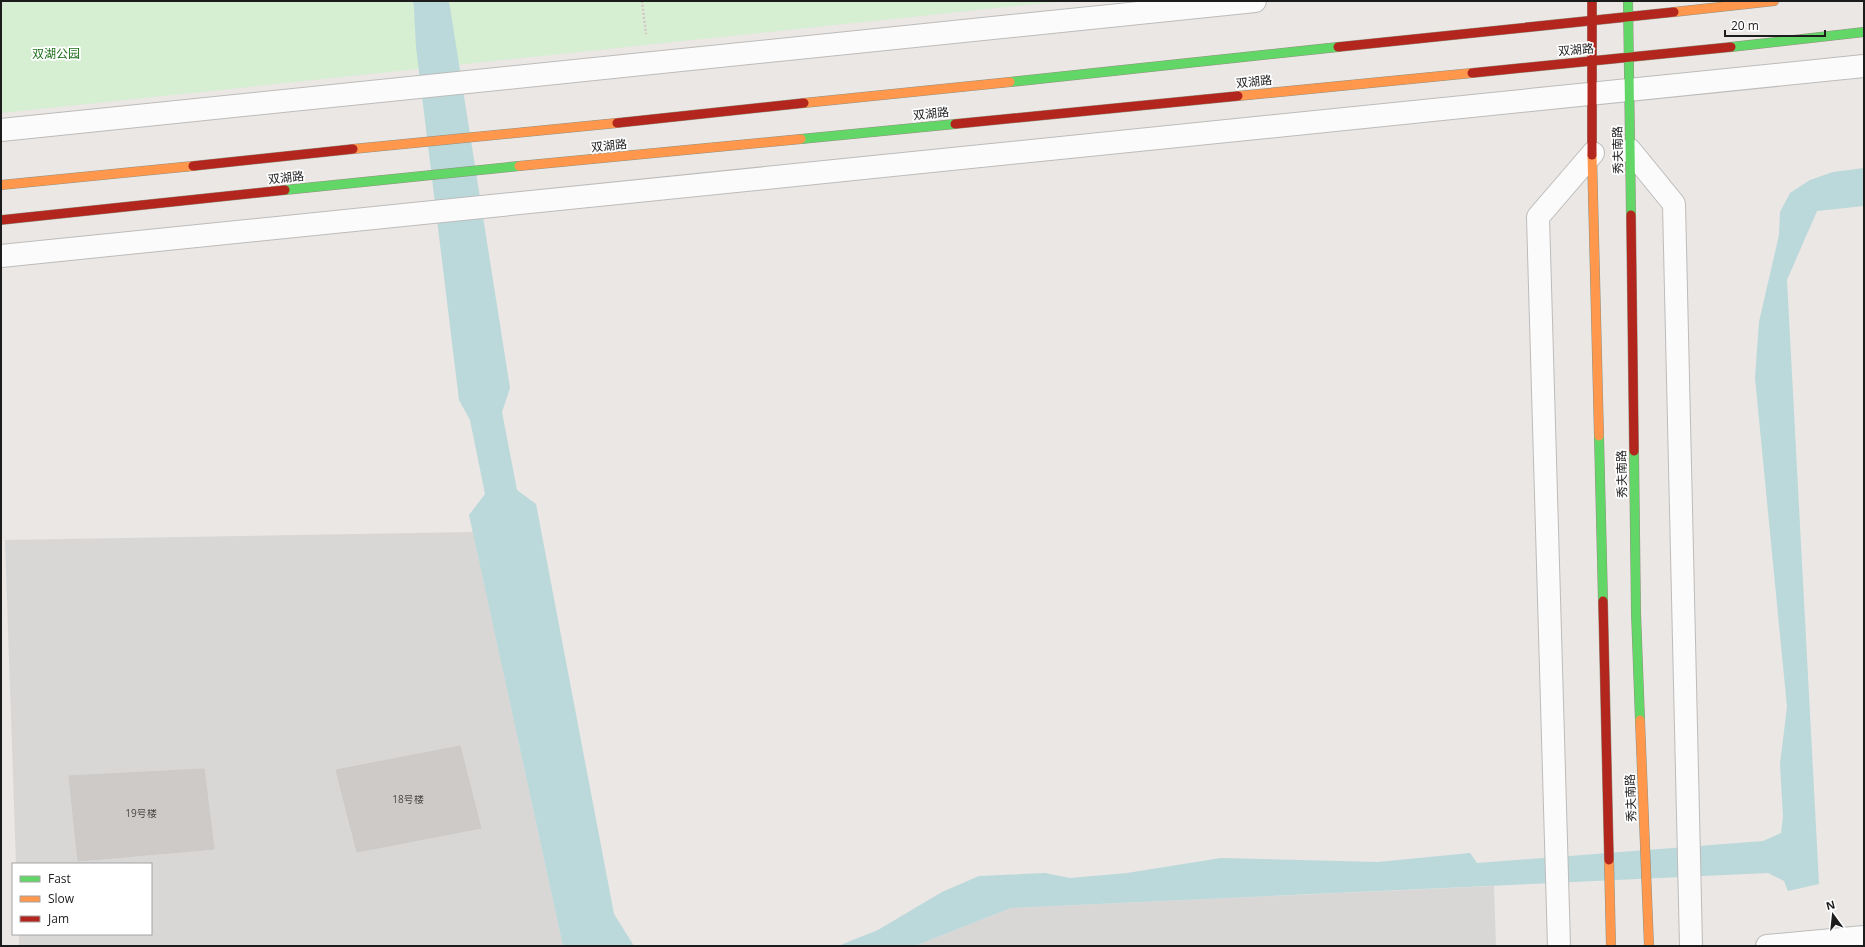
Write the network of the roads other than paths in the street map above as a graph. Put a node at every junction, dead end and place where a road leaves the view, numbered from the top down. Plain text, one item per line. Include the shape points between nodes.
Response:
1 (1255, 1) edge
2 (1592, 1) edge
3 (1628, 1) edge
4 (1774, 1) edge
5 (1628, 17) junction
6 (1590, 20) junction
7 (1864, 32) edge
8 (1628, 58) junction
9 (1591, 61) junction
10 (1864, 66) edge
11 (1629, 90) junction
12 (1591, 94) junction
13 (1, 130) edge
14 (1630, 150) junction
15 (1593, 153) junction
16 (1, 185) edge
17 (1, 220) edge
18 (1, 256) edge
19 (1864, 937) edge
20 (1559, 946) edge
21 (1611, 946) edge
22 (1648, 946) edge
23 (1691, 946) edge
24 (1767, 946) edge

1 - 13 street
2 - 6 main road, 秀夫南路
3 - 5 main road, 秀夫南路
4 - 5 main road, 双湖路
5 - 6 main road, 双湖路
5 - 8 main road, 秀夫南路
6 - 9 main road, 秀夫南路
6 - 16 main road, 双湖路
7 - 8 main road, 双湖路
8 - 9 main road, 双湖路
8 - 11 main road, 秀夫南路
9 - 12 main road, 秀夫南路
9 - 17 main road, 双湖路
10 - 11 street
11 - 12 street
11 - 14 main road, 秀夫南路
12 - 15 main road, 秀夫南路
12 - 18 street
14 - 22 main road, 秀夫南路 via 1636,613
14 - 23 street via 1674,204
15 - 20 street via 1538,217
15 - 21 main road, 秀夫南路
19 - 24 street

